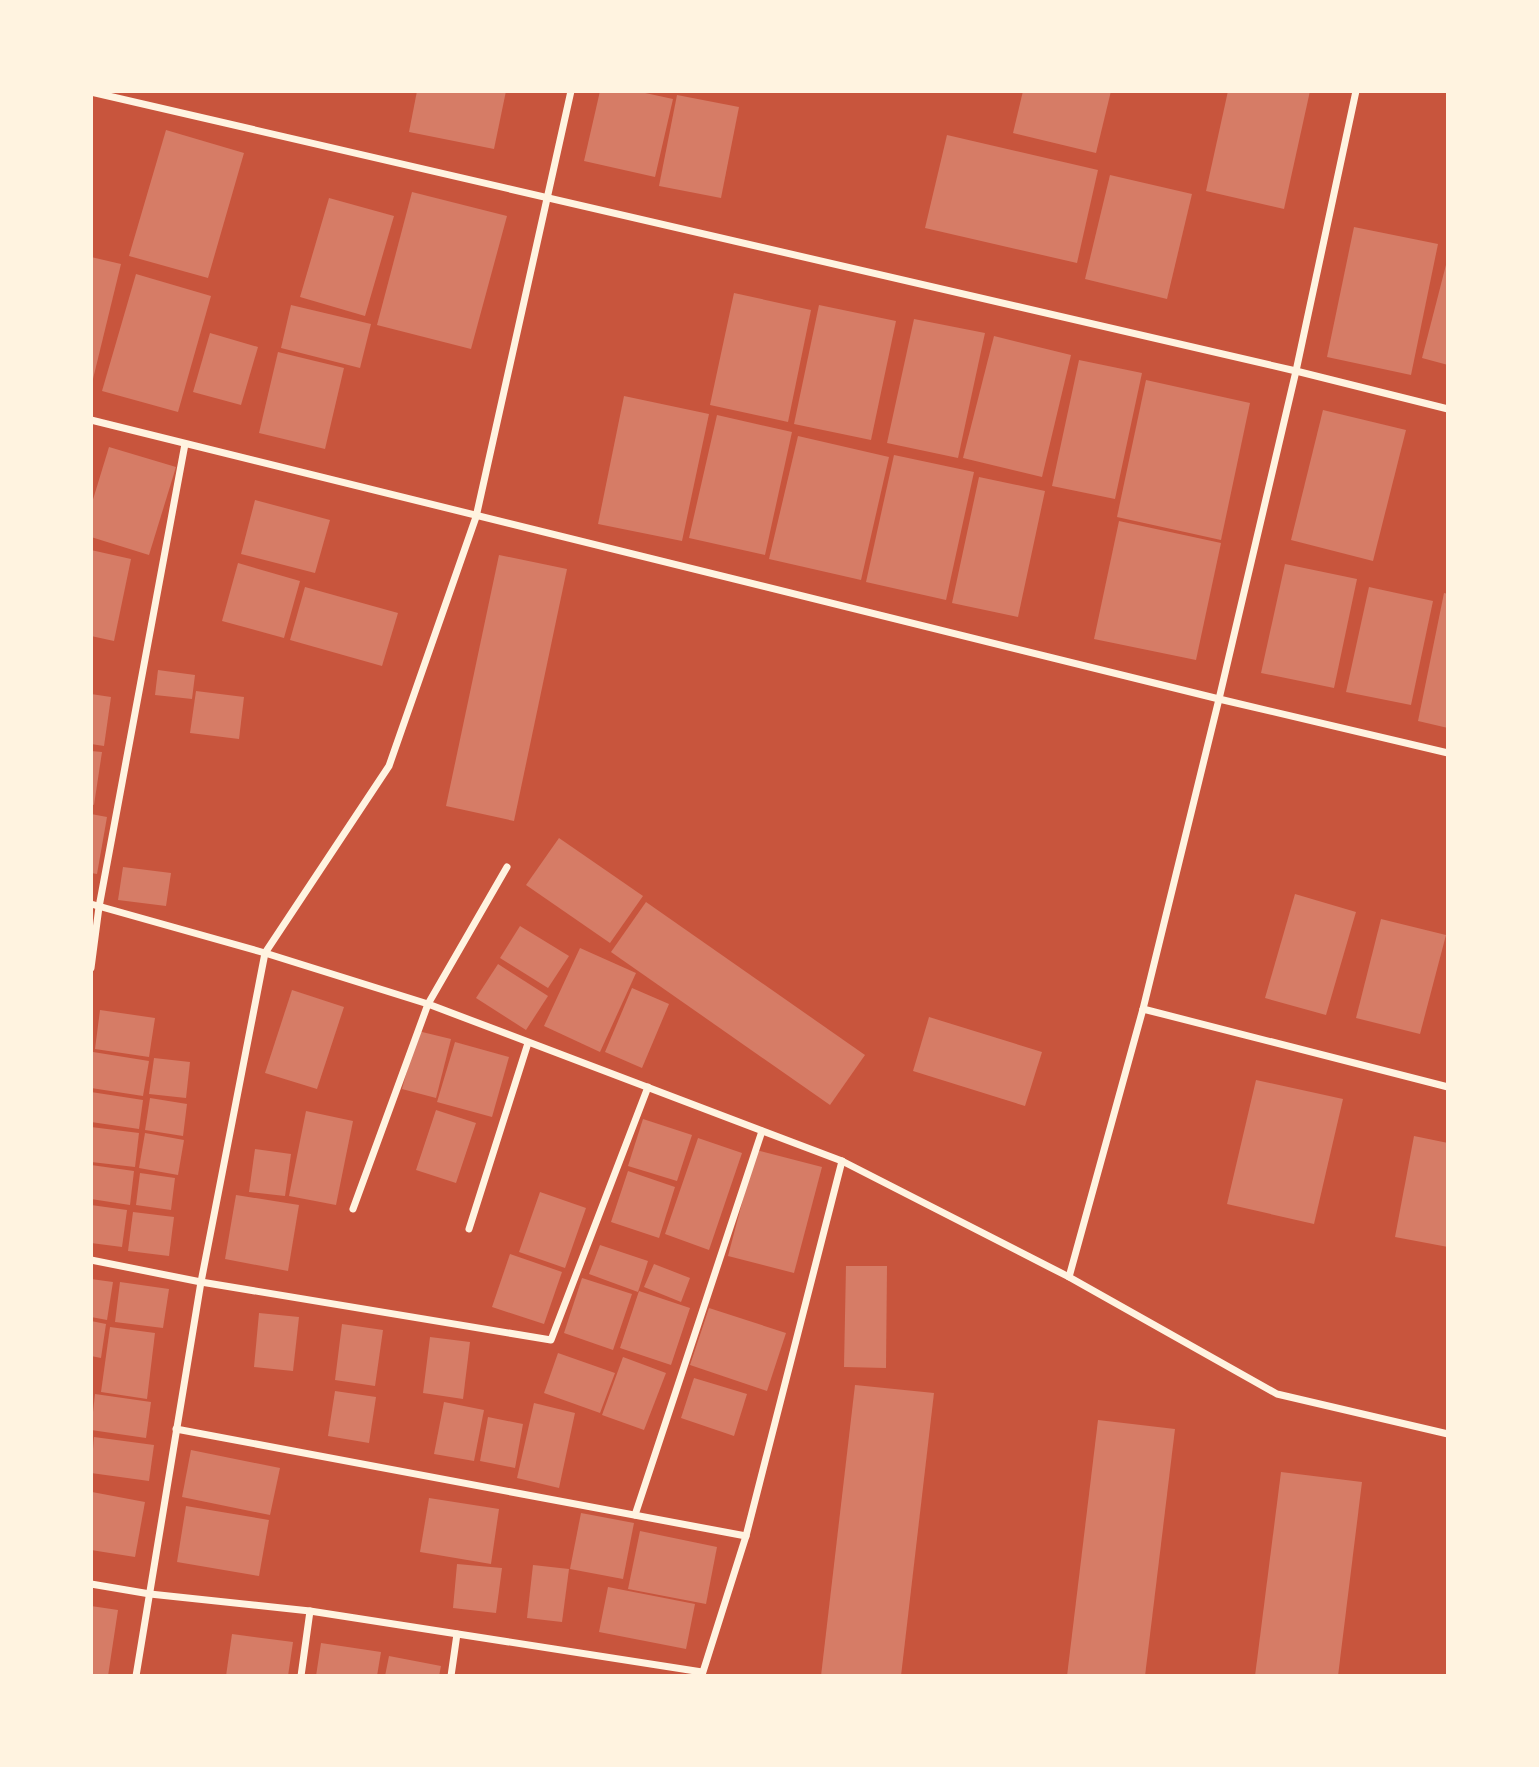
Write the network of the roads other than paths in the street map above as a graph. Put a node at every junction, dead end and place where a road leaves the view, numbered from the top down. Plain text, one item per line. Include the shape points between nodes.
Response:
1 (571, 91) edge
2 (1356, 91) edge
3 (91, 92) edge
4 (546, 197) junction
5 (1296, 371) junction
6 (1448, 410) edge
7 (91, 420) edge
8 (185, 444) junction
9 (475, 517) junction
10 (1219, 699) junction
11 (1448, 753) edge
12 (507, 867) dead end
13 (95, 906) edge
14 (265, 953) junction
15 (91, 968) edge
16 (428, 1004) junction
17 (1143, 1009) junction
18 (528, 1042) junction
19 (648, 1087) junction
20 (1448, 1087) edge
21 (762, 1131) junction
22 (842, 1161) junction
23 (353, 1209) dead end
24 (469, 1228) dead end
25 (91, 1260) edge
26 (1069, 1277) junction
27 (201, 1282) junction
28 (176, 1429) junction
29 (1448, 1434) edge
30 (635, 1515) junction
31 (746, 1536) junction
32 (91, 1584) edge
33 (150, 1594) junction
34 (310, 1611) junction
35 (457, 1634) junction
36 (702, 1674) edge
37 (136, 1676) edge
38 (301, 1676) edge
39 (451, 1676) edge

1 - 4 street
2 - 5 street
3 - 4 street
4 - 5 street
4 - 9 street
5 - 6 street
5 - 10 street
7 - 8 street
8 - 9 street
8 - 13 street
9 - 10 street
9 - 14 street via 389,766
10 - 11 street
10 - 17 street
12 - 16 street
13 - 14 street
13 - 15 street
14 - 16 street
14 - 27 street
16 - 18 street
16 - 23 street
17 - 20 street
17 - 26 street
18 - 19 street
18 - 24 street
19 - 21 street
19 - 27 street via 551,1340
21 - 22 street
21 - 30 street
22 - 26 street
22 - 31 street
25 - 27 street
26 - 29 street via 1277,1394
27 - 28 street
28 - 30 street
28 - 33 street
30 - 31 street
31 - 36 street
32 - 33 street
33 - 34 street
33 - 37 street
34 - 35 street
34 - 38 street
35 - 36 street
35 - 39 street

